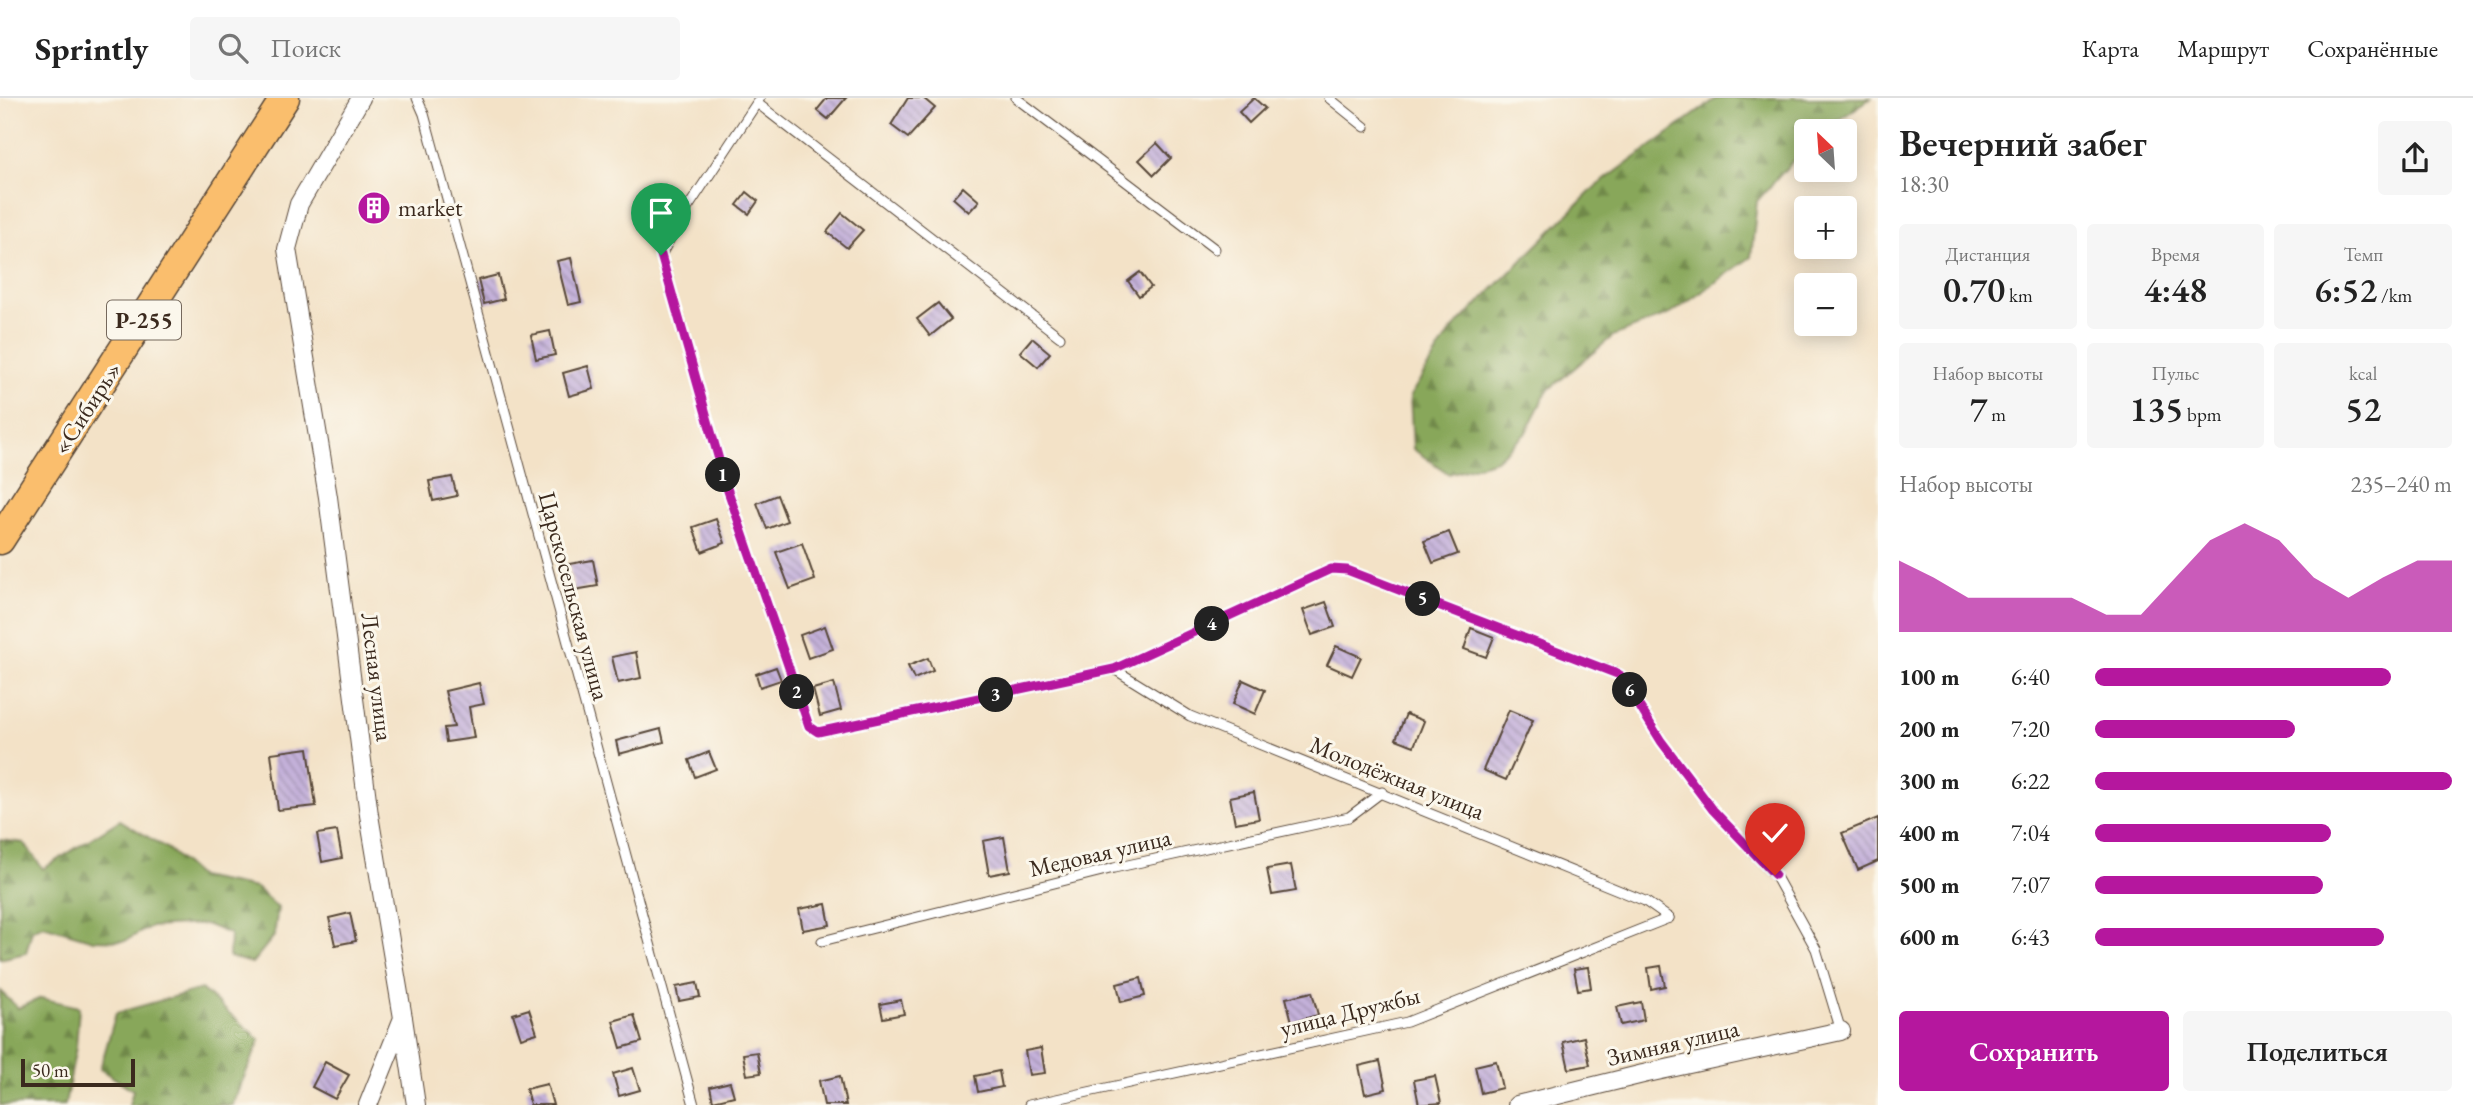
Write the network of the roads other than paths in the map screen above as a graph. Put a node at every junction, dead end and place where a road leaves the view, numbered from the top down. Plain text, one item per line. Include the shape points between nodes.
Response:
1 (285, 98) edge
2 (361, 98) edge
3 (417, 98) edge
4 (1016, 98) edge
5 (1329, 98) edge
6 (759, 100) edge
7 (1365, 127) dead end
8 (1215, 248) dead end
9 (1060, 337) dead end
10 (0, 540) edge
11 (1114, 669) junction
12 (1381, 792) junction
13 (1669, 918) joint
14 (822, 941) dead end
15 (403, 1018) junction
16 (1841, 1031) joint
17 (368, 1105) edge
18 (416, 1105) edge
19 (694, 1105) edge
20 (1028, 1105) edge
21 (1517, 1105) edge

1 - 10 highway, «Сибирь» / Р-255
2 - 15 street, Лесная улица via 299,204 287,249 328,497 369,815
3 - 19 lane, Царскосельская улица
4 - 8 lane
5 - 7 lane
6 - 9 lane
6 - 11 lane via 661,255 727,488 809,726 818,732
11 - 12 lane, Молодёжная улица via 1190,716
11 - 16 lane via 1331,569 1347,570 1620,675 1661,741 1713,810 1775,875 1816,949
12 - 13 lane, Молодёжная улица via 1645,901
12 - 14 lane, Медовая улица via 1349,817 1114,868
13 - 20 lane, улица Дружбы via 1407,1021
15 - 17 street
15 - 18 street, Лесная улица
16 - 21 street, Зимняя улица

